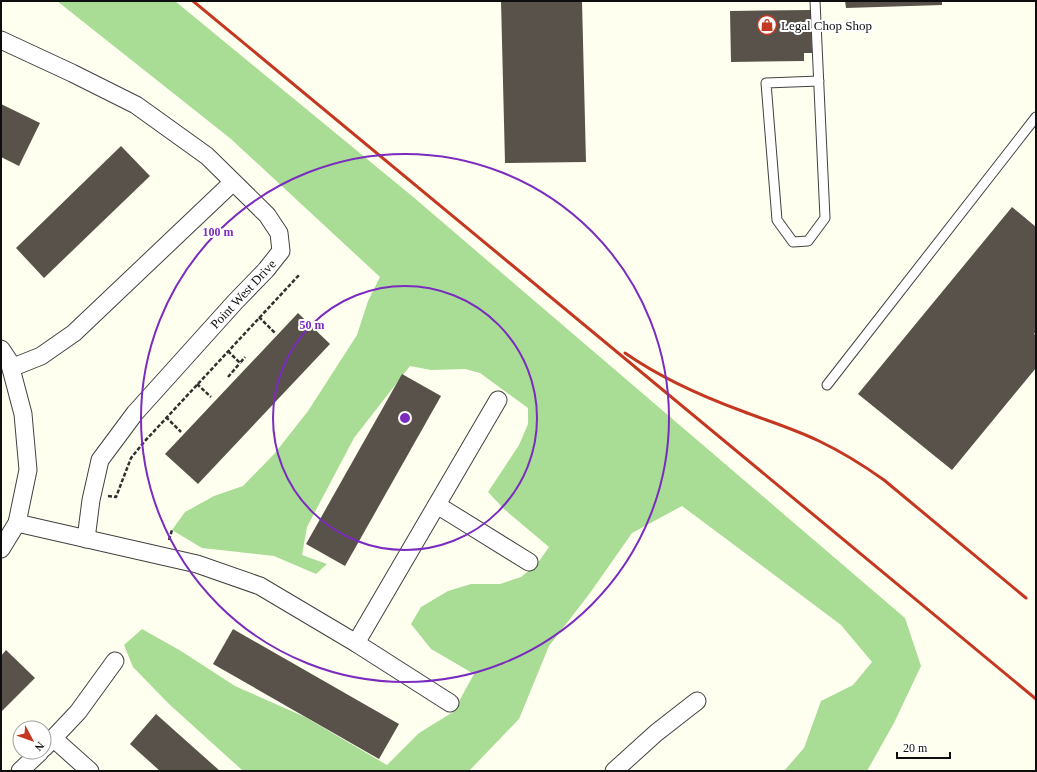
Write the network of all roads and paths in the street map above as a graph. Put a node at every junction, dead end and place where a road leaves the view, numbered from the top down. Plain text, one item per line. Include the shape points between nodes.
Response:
1 (815, 1) edge
2 (1, 40) edge
3 (819, 81) junction
4 (1036, 117) edge
5 (233, 182) junction
6 (300, 274) dead end
7 (259, 317) junction
8 (276, 334) dead end
9 (1, 349) edge
10 (228, 351) junction
11 (245, 358) dead end
12 (240, 363) junction
13 (11, 368) junction
14 (228, 377) dead end
15 (197, 384) junction
16 (827, 386) dead end
17 (211, 397) dead end
18 (498, 400) dead end
19 (166, 417) junction
20 (181, 432) dead end
21 (105, 495) dead end
22 (437, 505) junction
23 (17, 523) junction
24 (172, 530) dead end
25 (86, 539) junction
26 (166, 545) dead end
27 (1, 549) edge
28 (529, 562) dead end
29 (356, 643) junction
30 (115, 661) dead end
31 (697, 701) dead end
32 (450, 703) dead end
33 (52, 739) edge
34 (52, 746) edge
35 (32, 760) edge
36 (20, 771) edge
37 (90, 771) edge
38 (614, 771) edge

1 - 3 lane
2 - 5 street, Point West Drive via 136,105 207,156
3 - 3 lane via 825,218 808,241 793,242 777,220 766,83
4 - 16 lane
5 - 13 street via 74,333 40,356
5 - 25 street, Point West Drive via 267,215 279,233 281,251 135,413 100,460
6 - 7 path
7 - 8 path
7 - 10 path
9 - 13 street
10 - 12 path
10 - 15 path
11 - 12 path
12 - 14 path
13 - 23 street via 23,414 28,470
15 - 17 path
15 - 19 path
18 - 22 street
19 - 20 path
19 - 21 path via 131,458 116,497
22 - 28 street
22 - 29 street
23 - 25 street
23 - 27 street
24 - 26 path
25 - 29 street via 197,564 260,586
29 - 32 street
30 - 33 street via 78,712
31 - 38 street
34 - 37 street
35 - 36 street

